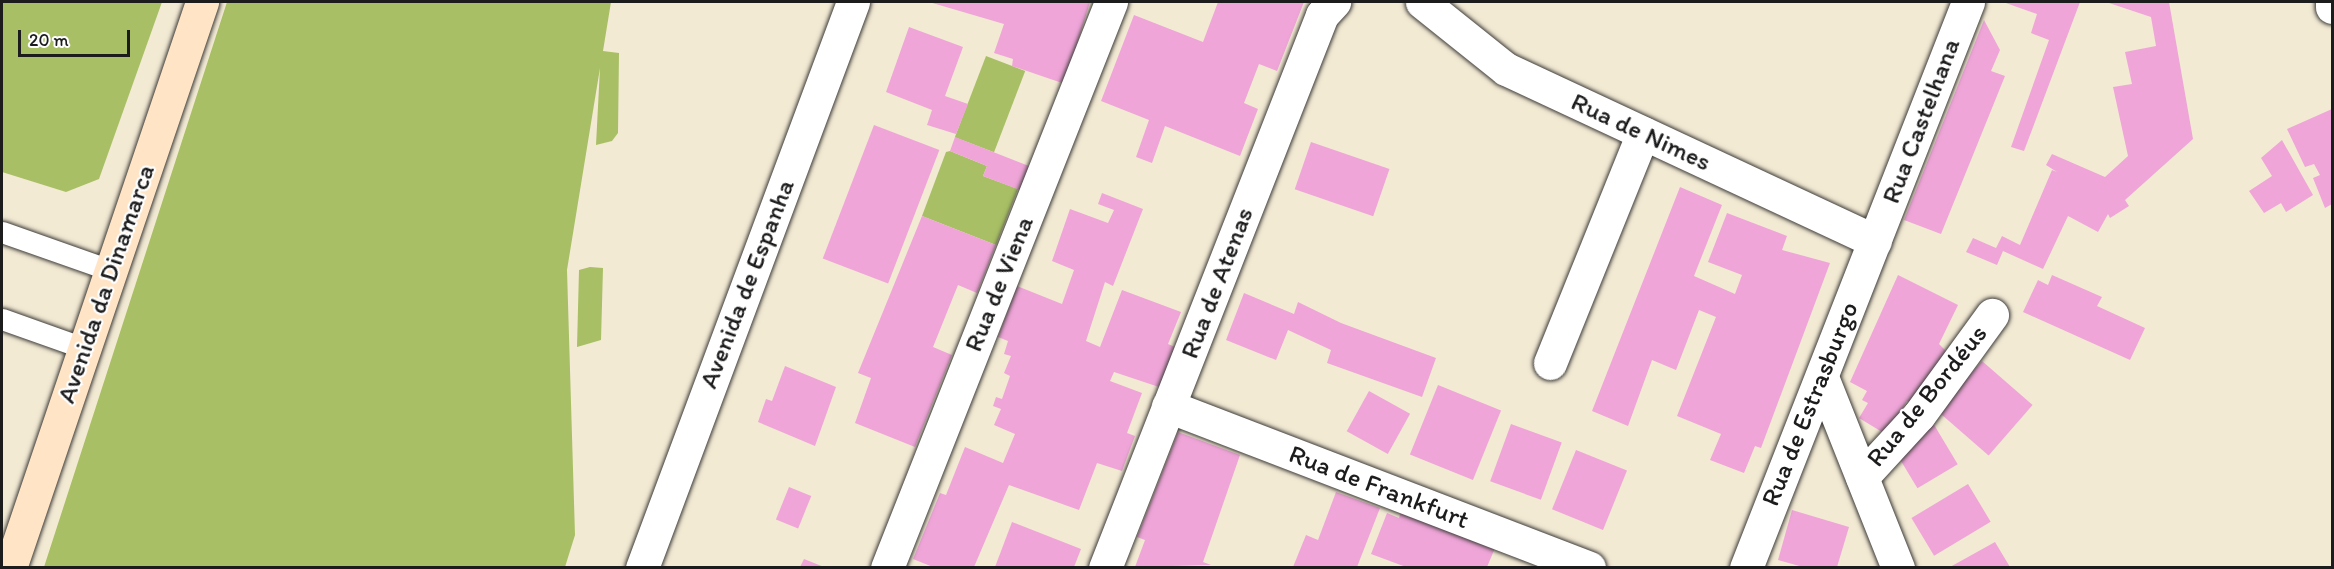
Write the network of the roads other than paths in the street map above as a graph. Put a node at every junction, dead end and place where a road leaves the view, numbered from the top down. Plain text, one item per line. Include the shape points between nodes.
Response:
1 (202, 2) edge
2 (853, 2) edge
3 (1111, 2) edge
4 (1334, 2) edge
5 (1968, 2) edge
6 (2331, 2) edge
7 (1437, 6) edge
8 (2332, 7) edge
9 (1643, 132) junction
10 (2, 232) edge
11 (1875, 241) junction
12 (110, 270) junction
13 (1992, 315) dead end
14 (2, 319) edge
15 (84, 348) junction
16 (1550, 363) dead end
17 (1822, 376) junction
18 (1168, 406) junction
19 (1862, 477) junction
20 (10, 567) edge
21 (642, 567) edge
22 (887, 567) edge
23 (1105, 567) edge
24 (1589, 567) edge
25 (1746, 567) edge
26 (1898, 567) edge

1 - 12 main road, Avenida da Dinamarca
2 - 21 street, Avenida de Espanha
3 - 22 street, Rua de Viena
4 - 18 street, Rua de Atenas via 1322,15
5 - 11 street, Rua Castelhana
6 - 8 street
7 - 9 street, Rua de Nimes via 1506,69
9 - 11 street, Rua de Nimes
9 - 16 street
10 - 12 lane
11 - 17 street, Rua de Estrasburgo
12 - 15 main road, Avenida da Dinamarca
13 - 19 street, Rua de Bordéus via 1919,415
14 - 15 lane
15 - 20 main road, Avenida da Dinamarca
17 - 19 street
17 - 25 street, Rua de Estrasburgo
18 - 23 street, Rua de Atenas
18 - 24 street, Rua de Frankfurt
19 - 26 street

